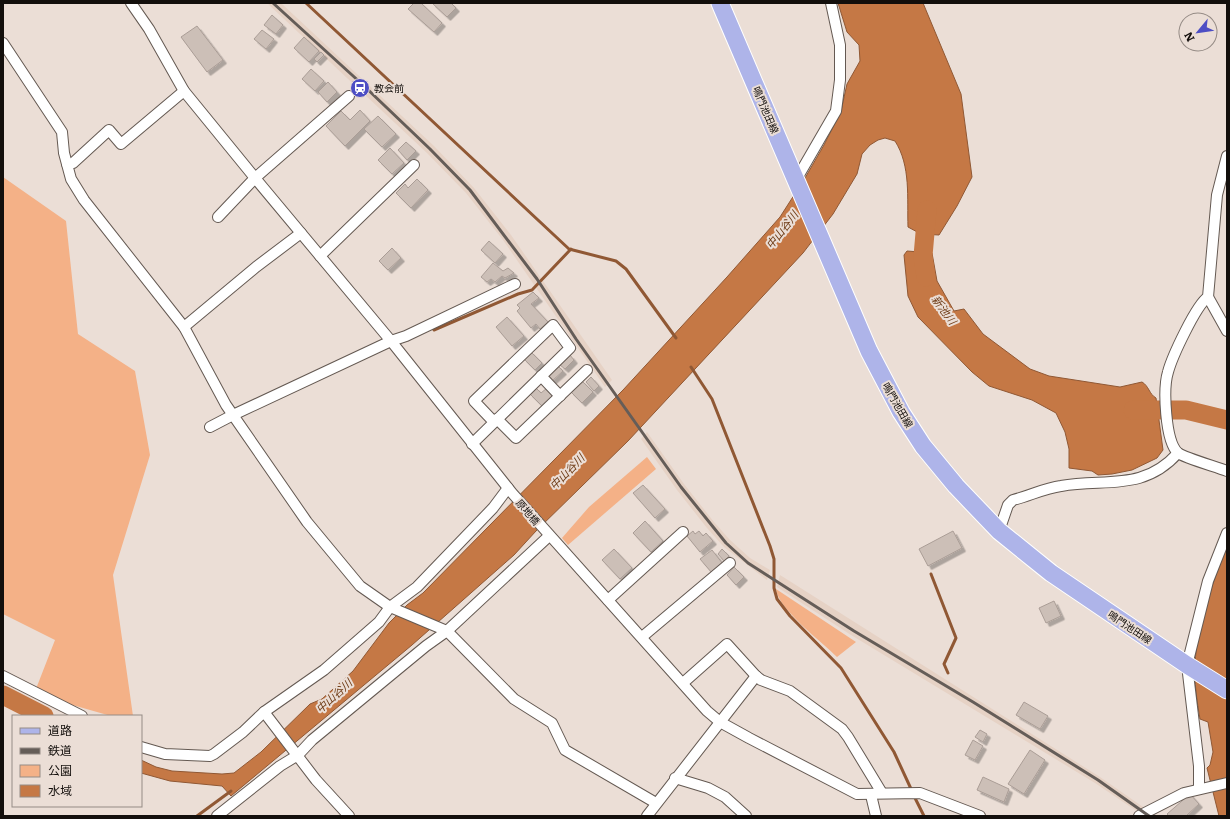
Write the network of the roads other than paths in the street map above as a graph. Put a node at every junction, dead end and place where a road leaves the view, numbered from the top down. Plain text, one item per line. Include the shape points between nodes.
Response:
1 (131, 3) edge
2 (720, 3) edge
3 (831, 3) edge
4 (3, 43) edge
5 (184, 91) junction
6 (349, 96) dead end
7 (1227, 156) edge
8 (67, 164) junction
9 (414, 165) dead end
10 (255, 178) junction
11 (797, 183) junction
12 (1222, 196) edge
13 (218, 217) dead end
14 (301, 233) junction
15 (320, 256) junction
16 (515, 284) dead end
17 (1208, 297) junction
18 (184, 327) junction
19 (1227, 331) edge
20 (391, 341) junction
21 (587, 370) dead end
22 (541, 376) junction
23 (560, 396) junction
24 (233, 414) junction
25 (496, 421) junction
26 (210, 427) dead end
27 (472, 444) junction
28 (1178, 453) junction
29 (1227, 471) edge
30 (510, 490) junction
31 (998, 531) junction
32 (683, 532) dead end
33 (547, 533) junction
34 (1227, 533) edge
35 (730, 564) dead end
36 (608, 600) junction
37 (393, 608) junction
38 (443, 629) junction
39 (642, 637) junction
40 (1191, 667) junction
41 (3, 676) edge
42 (756, 676) junction
43 (683, 683) junction
44 (1227, 690) edge
45 (265, 714) junction
46 (80, 715) edge
47 (720, 722) junction
48 (142, 746) edge
49 (295, 752) junction
50 (675, 778) junction
51 (1227, 783) edge
52 (1201, 788) junction
53 (882, 794) junction
54 (871, 795) junction
55 (656, 803) junction
56 (217, 816) edge
57 (349, 816) edge
58 (647, 816) edge
59 (746, 816) edge
60 (876, 816) edge
61 (980, 816) edge
62 (1139, 816) edge

1 - 5 street, 原地橋 via 149,29
2 - 11 main road, 鳴門池田線
3 - 11 street via 840,45 840,80 836,110
4 - 8 street via 62,132
5 - 8 street via 121,144 109,130 73,163
5 - 10 street, 原地橋
6 - 10 street
7 - 12 street
8 - 18 street via 71,179 84,200
9 - 15 street
10 - 13 street
10 - 14 street, 原地橋
11 - 31 main road, 鳴門池田線 via 869,351 901,412 923,446
12 - 17 street
14 - 15 street, 原地橋
14 - 18 street
15 - 20 street, 原地橋
16 - 20 street
17 - 19 street
17 - 28 street via 1203,300 1187,326 1168,372 1165,394 1169,430 1172,445
18 - 24 street
20 - 24 street
20 - 27 street, 原地橋
21 - 23 street
22 - 23 street
22 - 25 street
22 - 25 street via 570,348 553,325 474,400
23 - 25 street via 516,438
24 - 26 street
24 - 37 street via 283,488 334,556 360,586
25 - 27 street
27 - 30 street, 原地橋
28 - 29 street
28 - 31 street via 1170,463 1138,480 1060,486 1014,500 1008,505
30 - 33 street, 原地橋
30 - 37 street via 417,587
31 - 40 main road, 鳴門池田線 via 1051,573
32 - 36 street
33 - 36 street, 原地橋
33 - 38 street
34 - 40 street via 1208,581
35 - 39 street
36 - 39 street, 原地橋
37 - 38 street
37 - 45 street via 324,670
38 - 49 street via 414,656
38 - 55 street via 514,699 552,723 565,750
39 - 43 street, 原地橋
40 - 44 main road, 鳴門池田線
40 - 52 street
41 - 46 street
42 - 43 street via 727,644
42 - 47 street
42 - 53 street via 790,690 842,729
43 - 47 street, 原地橋
45 - 48 street via 210,756 165,754
45 - 49 street
47 - 50 street
47 - 54 street, 原地橋 via 848,790
49 - 56 street
49 - 57 street via 316,780
50 - 55 street
50 - 59 street via 719,794
51 - 52 street
52 - 62 street via 1184,792
53 - 54 street, 原地橋
53 - 61 street, 原地橋 via 920,793
54 - 60 street
55 - 58 street

